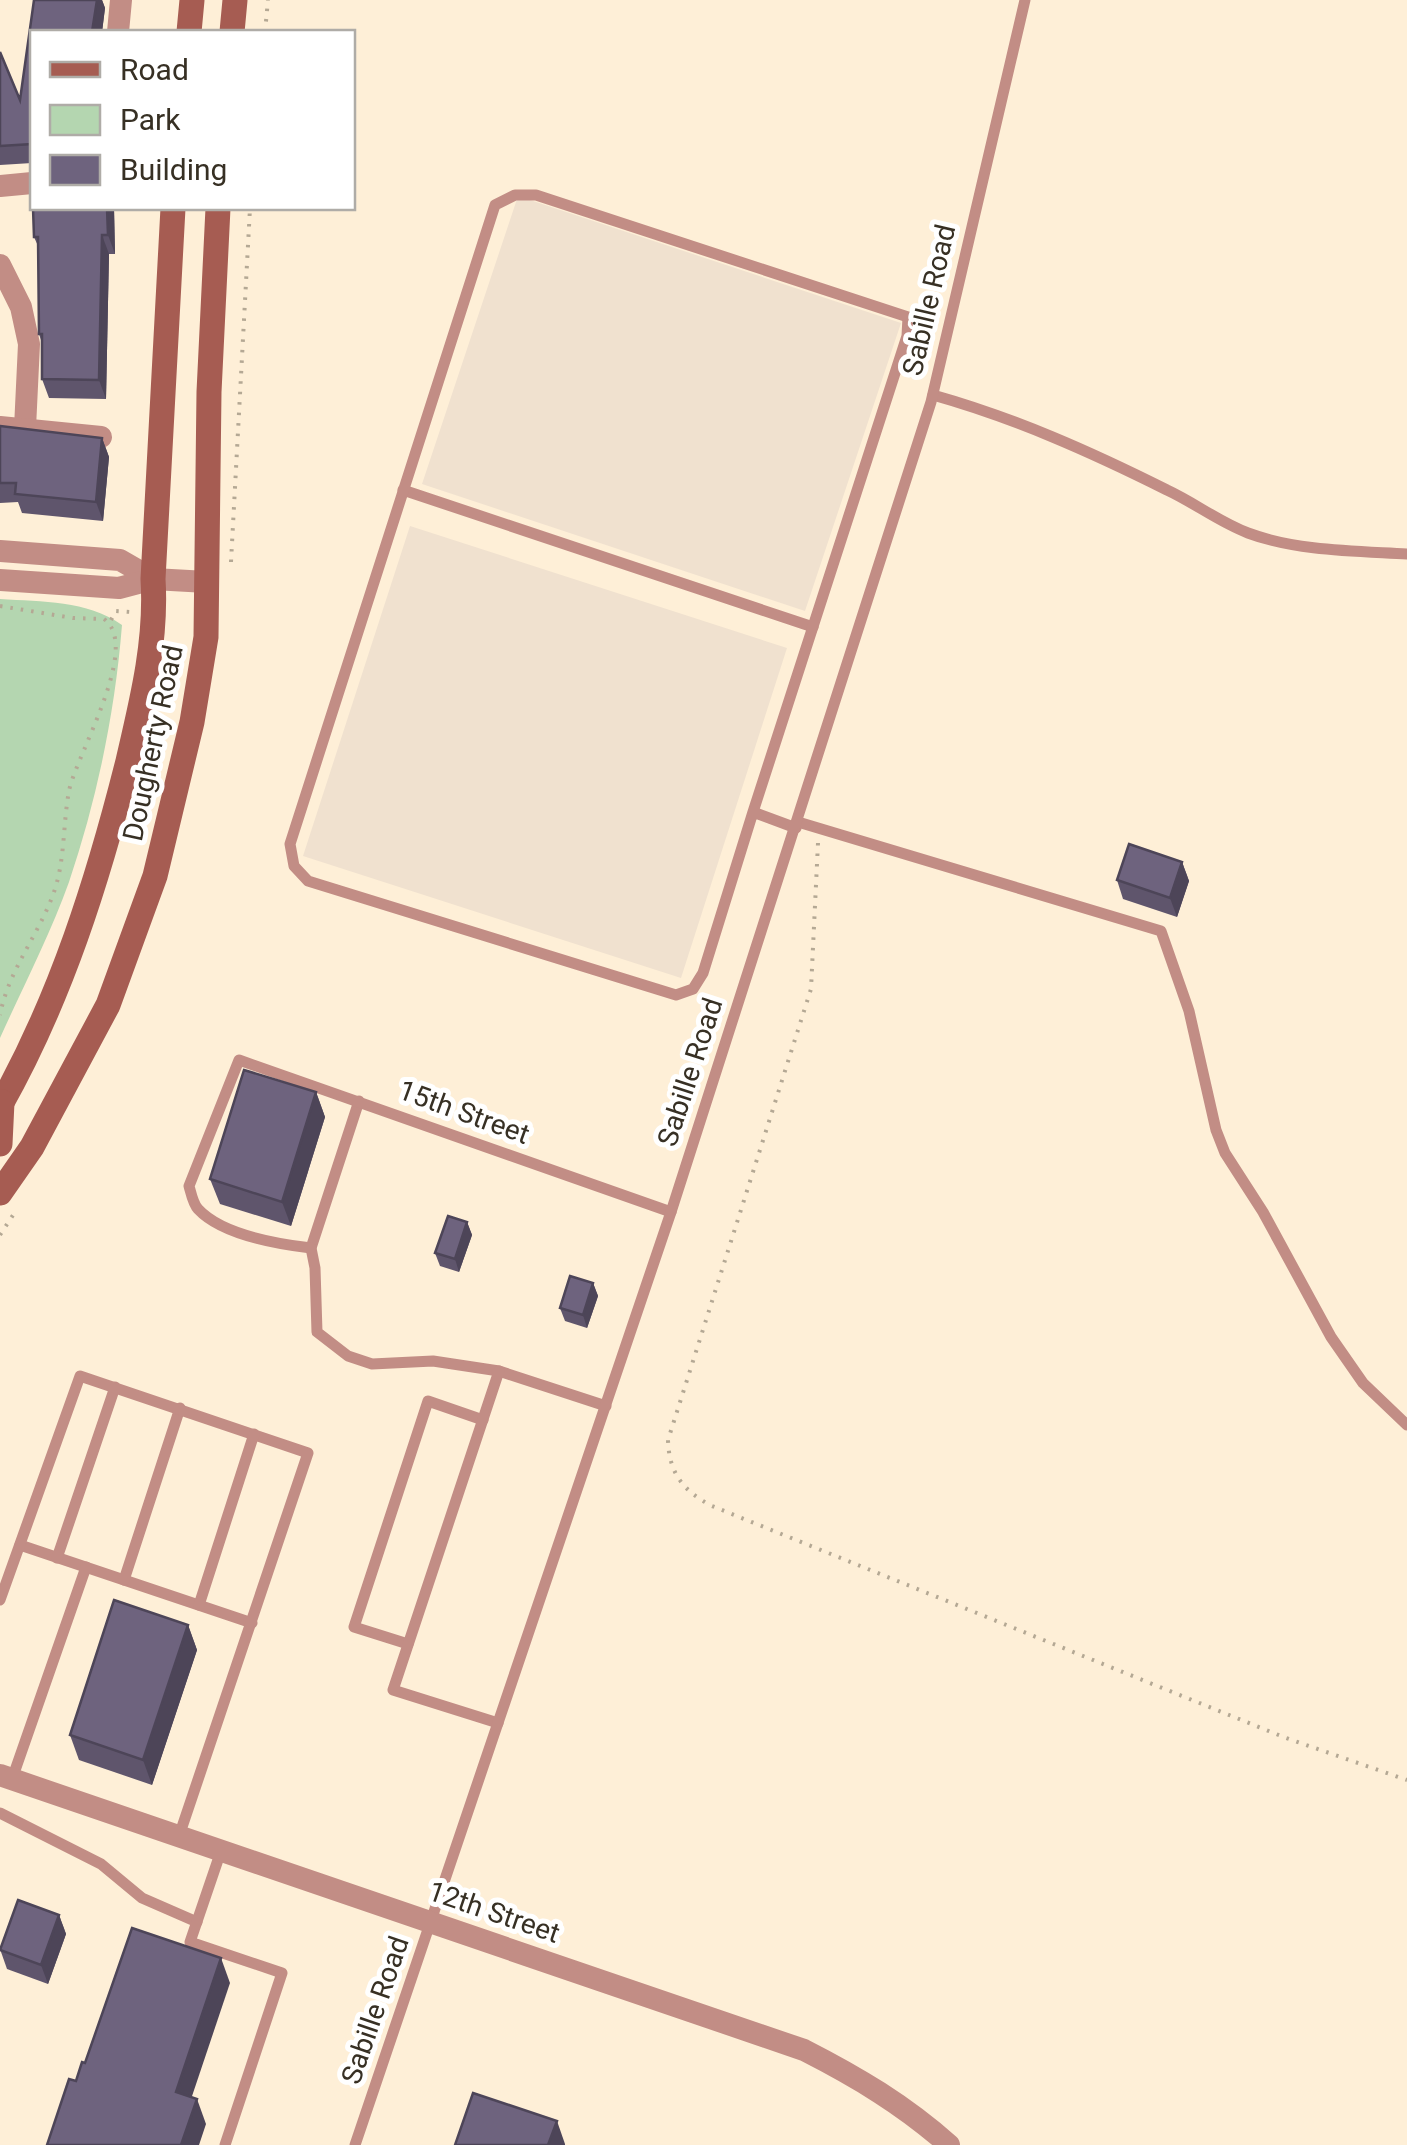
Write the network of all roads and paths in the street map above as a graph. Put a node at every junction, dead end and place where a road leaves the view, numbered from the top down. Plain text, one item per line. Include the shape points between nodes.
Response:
1 (121, 0) edge
2 (192, 0) edge
3 (235, 0) edge
4 (268, 0) edge
5 (1026, 0) edge
6 (118, 30) edge
7 (190, 30) edge
8 (232, 30) edge
9 (265, 30) edge
10 (30, 183) edge
11 (0, 186) edge
12 (173, 210) edge
13 (218, 210) edge
14 (250, 210) edge
15 (0, 265) edge
16 (933, 395) junction
17 (0, 427) edge
18 (26, 428) junction
19 (101, 436) edge
20 (403, 490) junction
21 (0, 551) edge
22 (1407, 554) edge
23 (218, 578) junction
24 (0, 580) edge
25 (153, 580) junction
26 (0, 606) edge
27 (116, 611) dead end
28 (110, 622) junction
29 (813, 627) junction
30 (753, 812) junction
31 (797, 825) junction
32 (819, 828) junction
33 (0, 1015) edge
34 (359, 1101) junction
35 (1, 1103) edge
36 (0, 1144) edge
37 (0, 1193) edge
38 (671, 1212) junction
39 (311, 1248) junction
40 (499, 1371) junction
41 (114, 1388) junction
42 (606, 1406) junction
43 (180, 1408) junction
44 (483, 1420) junction
45 (1407, 1425) edge
46 (254, 1434) junction
47 (20, 1546) junction
48 (57, 1558) junction
49 (86, 1568) junction
50 (124, 1580) junction
51 (0, 1600) edge
52 (200, 1606) junction
53 (252, 1623) junction
54 (408, 1644) junction
55 (498, 1723) junction
56 (6, 1777) edge
57 (1407, 1780) edge
58 (0, 1813) edge
59 (180, 1836) junction
60 (221, 1851) junction
61 (197, 1922) junction
62 (432, 1922) junction
63 (225, 2145) edge
64 (354, 2145) edge
65 (949, 2145) edge

1 - 6 street
2 - 7 main road
3 - 8 main road
4 - 9 path
5 - 16 lane, Sabille Road
10 - 11 street
12 - 25 main road, Dougherty Road
13 - 23 main road, Dougherty Road via 208,392
14 - 23 path
15 - 18 street via 21,306 29,344
16 - 22 lane via 1056,438 1251,534
16 - 31 lane, Sabille Road
17 - 18 street
18 - 19 street
20 - 29 lane
20 - 29 lane via 495,206 515,196 536,195 894,311 908,317 908,336
20 - 30 lane via 290,844 294,866 308,880 676,995 704,973
21 - 25 street via 120,560
23 - 25 street
23 - 37 main road, Dougherty Road via 154,876 108,1005
24 - 25 street via 119,588
25 - 35 main road, Dougherty Road via 155,621 141,706 104,860 57,989
26 - 28 path
27 - 28 path
28 - 33 path via 114,659 70,787 56,886 11,974
29 - 30 lane
30 - 31 lane
31 - 32 lane
31 - 38 lane, Sabille Road
32 - 45 lane via 1160,931 1189,1011 1225,1153 1331,1337 1363,1383
32 - 57 path via 811,988 668,1440 675,1477 712,1506 1286,1738
34 - 38 lane, 15th Street
34 - 39 lane
34 - 39 lane, 15th Street via 240,1060 189,1186 196,1208 238,1234
35 - 36 main road
38 - 42 lane, Sabille Road
39 - 40 lane via 318,1332 348,1356 372,1364 433,1361
40 - 42 lane
40 - 44 lane
41 - 43 lane
41 - 47 lane via 80,1376
41 - 48 lane
42 - 55 lane, Sabille Road
43 - 46 lane
43 - 50 lane
44 - 54 lane
44 - 54 lane via 428,1401 354,1626
46 - 52 lane
46 - 53 lane via 308,1452
47 - 48 lane
47 - 51 lane
48 - 49 lane
49 - 50 lane
49 - 56 lane
50 - 52 lane
52 - 53 lane
53 - 59 lane
54 - 55 lane via 392,1690
55 - 62 lane, Sabille Road
56 - 59 street, 12th Street
58 - 61 lane via 101,1864 142,1898
59 - 60 street, 12th Street
60 - 61 lane
60 - 62 street, 12th Street
61 - 63 lane via 190,1942 282,1974
62 - 64 lane, Sabille Road
62 - 65 street, 12th Street via 804,2050 868,2083

